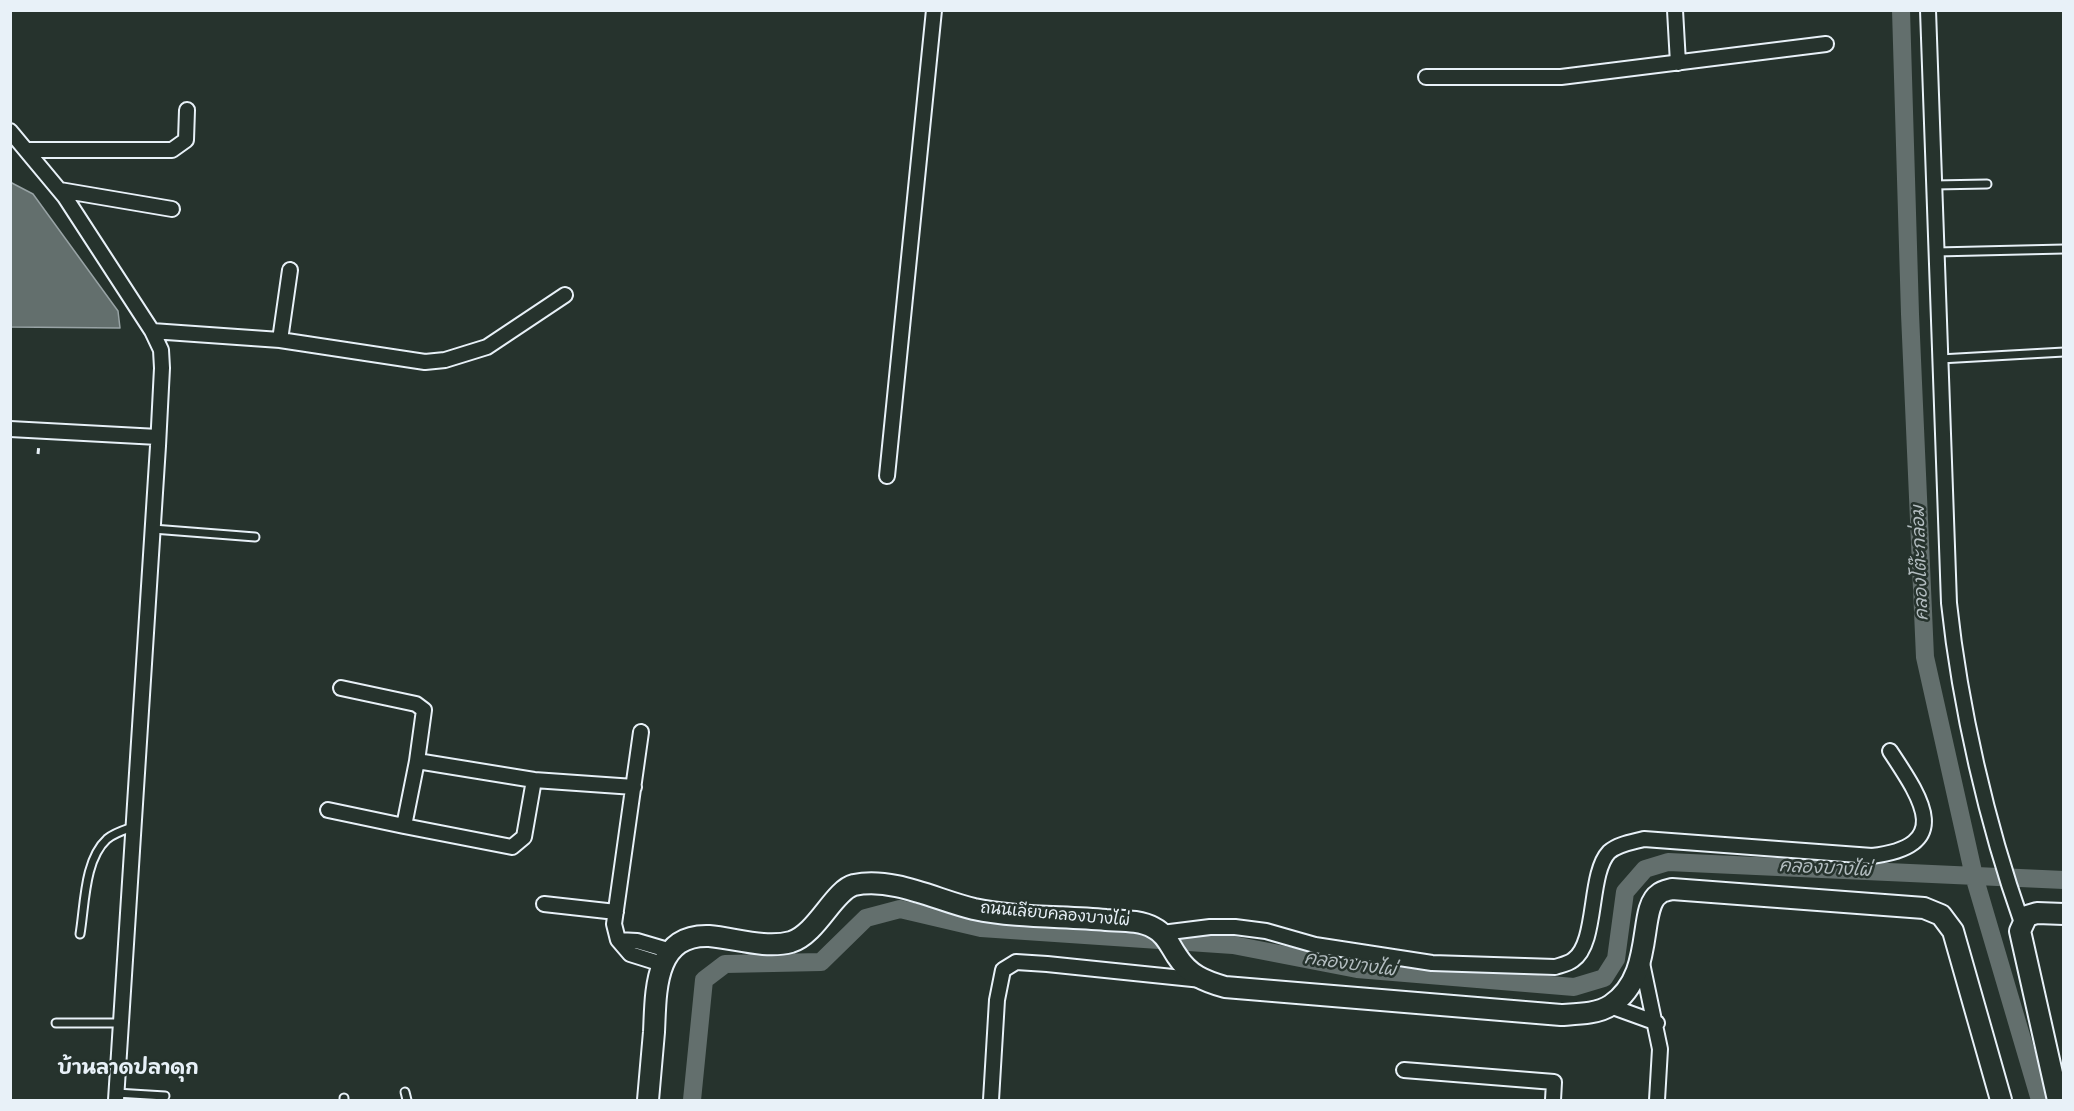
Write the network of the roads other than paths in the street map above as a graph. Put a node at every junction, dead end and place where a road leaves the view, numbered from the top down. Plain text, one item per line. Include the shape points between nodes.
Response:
1 (934, 10) edge
2 (1675, 10) edge
3 (1928, 10) edge
4 (1826, 44) dead end
5 (1678, 63) junction
6 (1426, 77) dead end
7 (187, 110) dead end
8 (10, 131) edge
9 (26, 150) junction
10 (1987, 184) dead end
11 (1934, 185) junction
12 (60, 190) junction
13 (172, 209) dead end
14 (2064, 249) edge
15 (1936, 252) junction
16 (290, 270) dead end
17 (565, 295) dead end
18 (152, 331) junction
19 (280, 340) junction
20 (2064, 352) edge
21 (1940, 360) junction
22 (10, 429) edge
23 (158, 437) junction
24 (887, 476) dead end
25 (153, 530) junction
26 (255, 537) dead end
27 (341, 688) dead end
28 (641, 732) dead end
29 (1890, 751) dead end
30 (417, 761) junction
31 (534, 780) junction
32 (634, 787) junction
33 (328, 810) dead end
34 (135, 826) junction
35 (404, 826) junction
36 (544, 904) dead end
37 (616, 912) junction
38 (2064, 914) edge
39 (2022, 923) junction
40 (81, 934) dead end
41 (1168, 943) junction
42 (666, 958) junction
43 (1642, 963) junction
44 (1204, 981) junction
45 (1610, 1006) junction
46 (56, 1023) dead end
47 (120, 1023) junction
48 (1657, 1023) junction
49 (1404, 1070) dead end
50 (405, 1092) dead end
51 (165, 1096) dead end
52 (116, 1097) edge
53 (407, 1101) edge
54 (648, 1101) edge
55 (991, 1101) edge
56 (1553, 1101) edge
57 (1657, 1101) edge
58 (2001, 1101) edge
59 (2058, 1101) edge

1 - 24 street
2 - 5 street
3 - 11 street
4 - 5 street
5 - 6 street via 1561,77
7 - 9 street via 186,140 172,150
8 - 9 street
9 - 12 street
10 - 11 lane
11 - 15 street
12 - 13 street
12 - 18 street
14 - 15 lane
15 - 21 street
16 - 19 street
17 - 19 street via 487,347 445,360 425,362
18 - 19 street
18 - 23 street via 161,350
20 - 21 lane
21 - 39 street via 1953,644 1977,766
22 - 23 street
23 - 25 street
25 - 26 lane
25 - 34 street
27 - 30 street via 416,704 424,710
28 - 32 street
29 - 41 street via 1909,779 1924,819 1918,841 1906,850 1872,856 1644,839 1620,845 1601,865 1580,951 1573,960 1555,967 1432,963 1315,945 1235,927 1210,927
30 - 31 street
30 - 35 street
31 - 32 street
31 - 35 street via 524,837 512,847
32 - 37 street
33 - 35 street
34 - 40 lane via 116,833 99,849
34 - 47 street
36 - 37 street
37 - 42 street via 618,940 637,941
38 - 39 street via 2037,913 2027,916
39 - 59 street via 2021,939
41 - 42 street, ถนนเลียบคลองบางไผ่ via 1141,922 973,909 932,895 861,885 847,888 816,924 791,942 699,936 684,941
41 - 44 street via 1187,970
42 - 54 street via 657,978
43 - 45 street via 1625,992
43 - 48 street
43 - 58 street via 1651,904 1659,894 1672,889 1924,908 1941,915 1953,931
44 - 45 street via 1225,987 1561,1016
44 - 55 street via 1016,962 1003,970 997,1000
45 - 48 street
46 - 47 lane
47 - 52 street
48 - 57 street
49 - 56 street via 1554,1083
50 - 53 lane
51 - 52 lane

